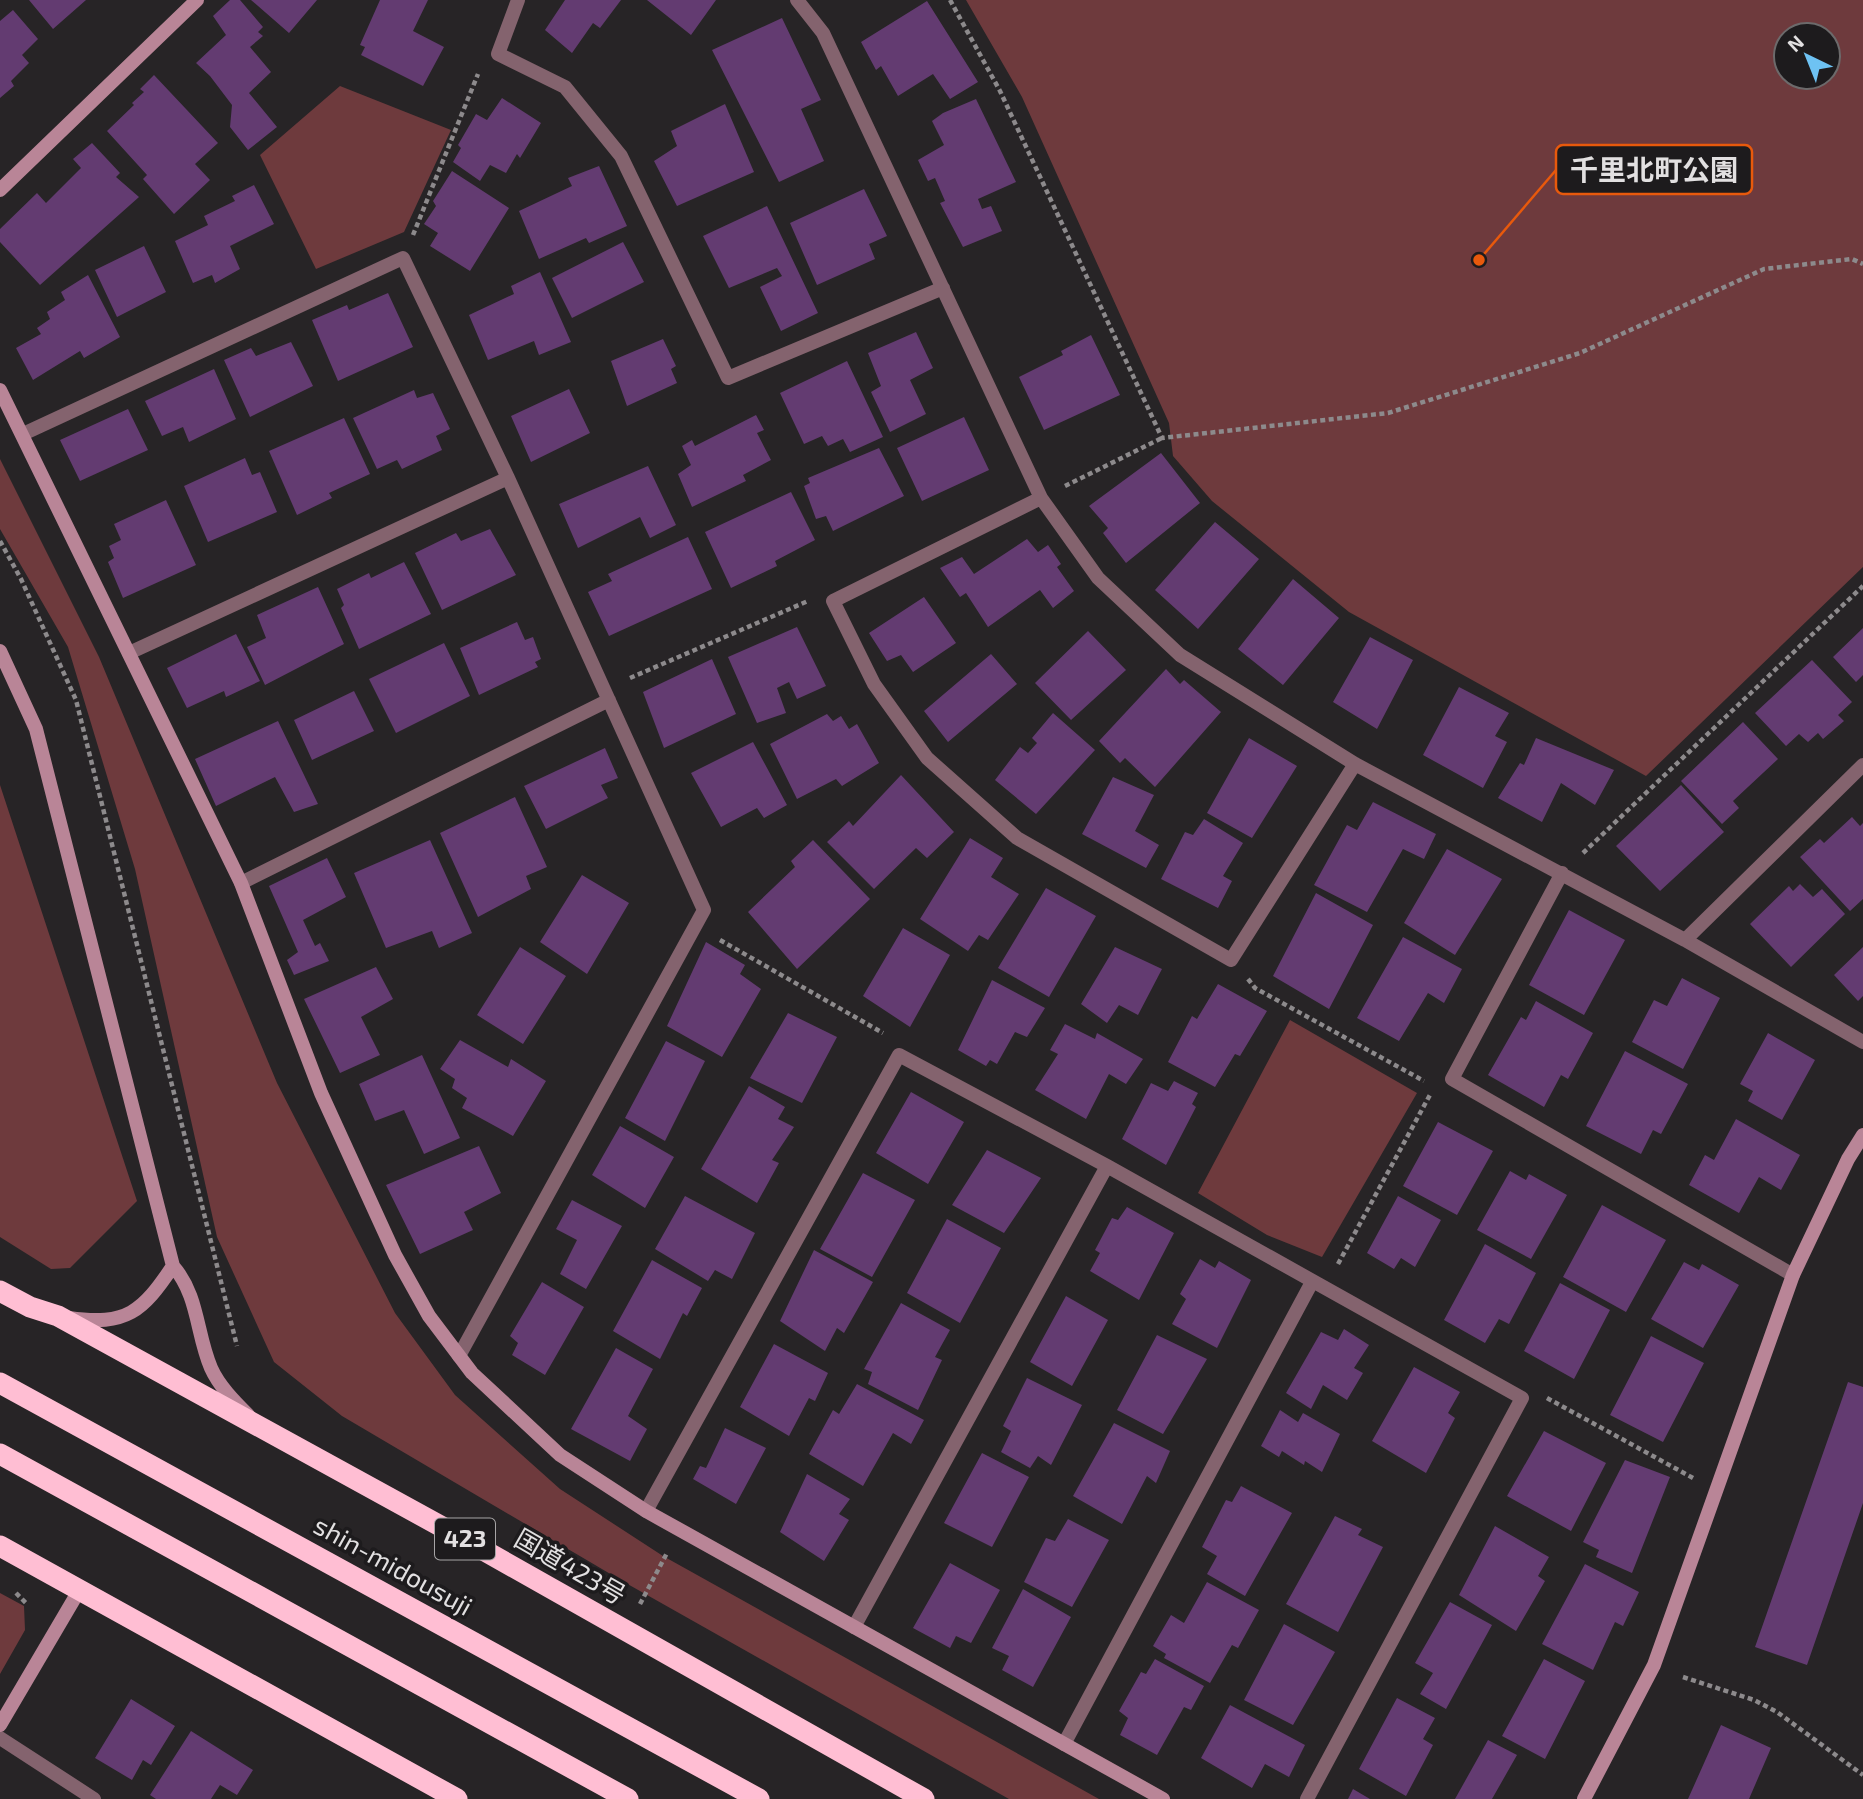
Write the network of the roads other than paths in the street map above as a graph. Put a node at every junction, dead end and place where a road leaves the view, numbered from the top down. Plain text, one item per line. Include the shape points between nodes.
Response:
1 (197, 0) edge
2 (518, 0) edge
3 (797, 0) edge
4 (0, 190) edge
5 (943, 288) junction
6 (0, 390) edge
7 (23, 435) junction
8 (508, 478) junction
9 (1041, 498) junction
10 (0, 651) edge
11 (129, 653) junction
12 (608, 700) junction
13 (1355, 764) junction
14 (1863, 765) edge
15 (1562, 873) junction
16 (240, 883) junction
17 (1685, 940) junction
18 (1863, 1042) edge
19 (1863, 1135) edge
20 (1107, 1166) junction
21 (173, 1266) junction
22 (1793, 1275) junction
23 (1312, 1282) junction
24 (0, 1291) edge
25 (58, 1316) junction
26 (459, 1356) junction
27 (0, 1383) edge
28 (260, 1426) junction
29 (0, 1454) edge
30 (646, 1511) junction
31 (0, 1546) edge
32 (80, 1589) junction
33 (854, 1628) junction
34 (0, 1725) edge
35 (0, 1738) edge
36 (1064, 1744) junction
37 (94, 1799) edge
38 (457, 1799) edge
39 (628, 1799) edge
40 (759, 1799) edge
41 (924, 1799) edge
42 (1163, 1799) edge
43 (1307, 1799) edge
44 (1584, 1799) edge

1 - 4 street
2 - 5 street via 498,54 565,87 621,156 728,379
3 - 5 street via 823,33
5 - 9 street
6 - 7 street
7 - 8 street via 403,258
7 - 11 street
8 - 11 street
8 - 12 street
9 - 13 street via 1098,578 1180,655
9 - 13 street via 833,601 874,684 927,758 1017,838 1231,960
10 - 21 street via 36,729
11 - 16 street
12 - 16 street
12 - 26 street via 704,910
13 - 15 street
14 - 17 street
15 - 17 street
15 - 22 street via 1452,1079
16 - 26 street via 321,1093 395,1255 418,1300
17 - 18 street
19 - 22 street via 1847,1159
20 - 23 street
20 - 30 street via 899,1055
20 - 33 street
21 - 25 street via 155,1294 128,1316 103,1321
21 - 28 street via 193,1298 216,1377
22 - 44 street via 1654,1665
23 - 36 street
23 - 43 street via 1522,1398
24 - 25 highway, 国道423号 / 423
25 - 28 highway, 国道423号 / 423
26 - 30 street via 544,1441
27 - 40 highway, shin-midousuji
28 - 41 highway, 国道423号 / 423
29 - 39 highway
30 - 33 street
31 - 32 highway
32 - 34 street
32 - 38 highway
33 - 36 street
35 - 37 street
36 - 42 street

